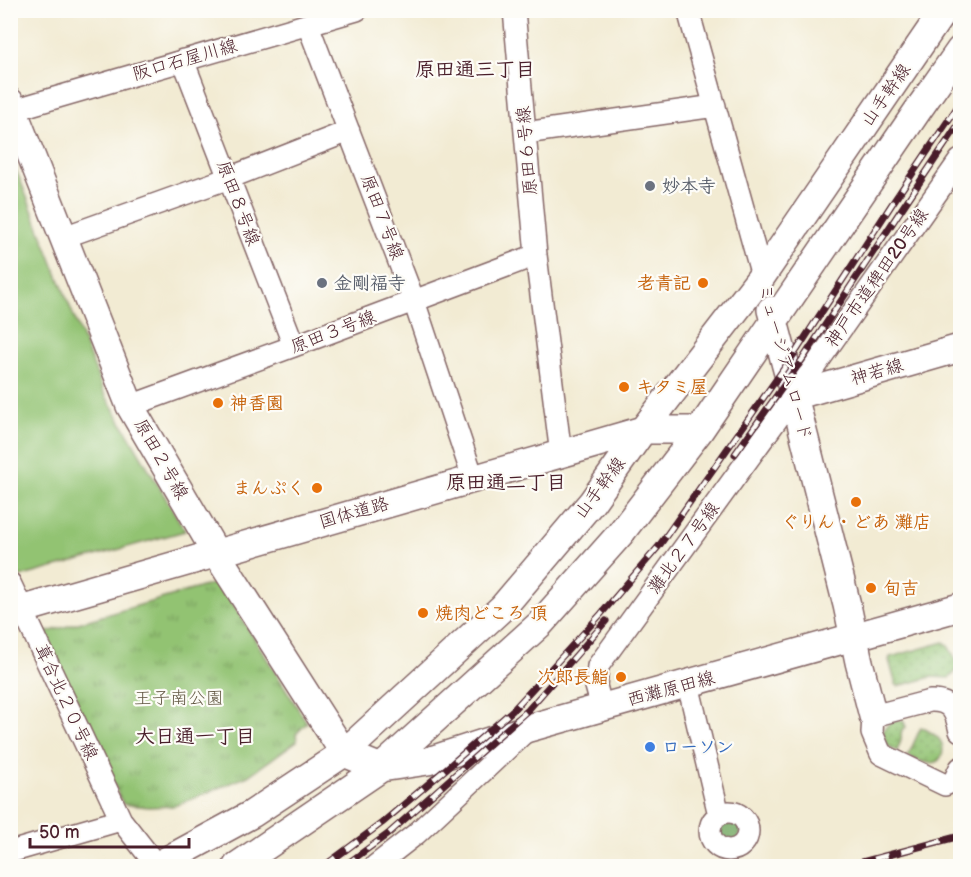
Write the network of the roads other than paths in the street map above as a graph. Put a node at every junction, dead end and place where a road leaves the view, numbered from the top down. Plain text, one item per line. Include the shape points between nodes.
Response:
1 (357, 10) edge
2 (514, 10) edge
3 (688, 10) edge
4 (944, 10) edge
5 (308, 25) junction
6 (960, 50) edge
7 (183, 60) junction
8 (715, 106) junction
9 (12, 108) edge
10 (349, 131) junction
11 (525, 132) junction
12 (960, 160) edge
13 (229, 178) junction
14 (63, 237) junction
15 (536, 255) junction
16 (762, 276) junction
17 (414, 301) junction
18 (773, 321) junction
19 (294, 346) junction
20 (960, 348) edge
21 (794, 396) junction
22 (130, 406) junction
23 (643, 430) junction
24 (700, 430) junction
25 (561, 455) junction
26 (473, 478) junction
27 (216, 553) junction
28 (10, 583) edge
29 (960, 607) edge
30 (17, 611) edge
31 (854, 638) junction
32 (688, 684) junction
33 (602, 708) junction
34 (873, 716) junction
35 (529, 728) junction
36 (960, 731) edge
37 (344, 753) junction
38 (381, 768) junction
39 (960, 768) edge
40 (952, 788) edge
41 (719, 815) junction
42 (121, 820) junction
43 (10, 852) edge
44 (720, 858) edge
45 (157, 866) edge
46 (237, 867) edge
47 (375, 867) edge

1 - 5 street, 阪口石屋川線
2 - 11 street, 原田６号線
3 - 8 street, ミュージアムロード
4 - 16 street, 山手幹線
5 - 7 street, 阪口石屋川線
5 - 10 street, 原田７号線
6 - 18 street, 山手幹線
7 - 9 street, 阪口石屋川線
7 - 13 street, 原田８号線
8 - 11 street
8 - 16 street, ミュージアムロード
9 - 14 street, 原田２号線
10 - 13 street
10 - 17 street, 原田７号線
11 - 15 street, 原田６号線
12 - 21 street, 神戸市道稗田20号線
13 - 14 street
13 - 19 street, 原田８号線
14 - 22 street, 原田２号線
15 - 17 street, 原田３号線
15 - 25 street, 原田６号線
16 - 18 street, ミュージアムロード
16 - 23 street, 山手幹線
17 - 19 street, 原田３号線
17 - 26 street, 原田７号線
18 - 21 street, ミュージアムロード
18 - 24 street, 山手幹線
19 - 22 street, 原田３号線
20 - 21 street, 神若線
21 - 31 street, ミュージアムロード
21 - 33 street, 灘北２７号線 via 598,666 596,686
22 - 27 street, 原田２号線
23 - 24 street, 国体道路
23 - 25 street, 国体道路
23 - 37 street, 山手幹線 via 592,502 503,607
24 - 38 street, 山手幹線 via 620,534 540,624
25 - 26 street, 国体道路
26 - 27 street, 国体道路
27 - 30 street, 国体道路
27 - 37 street, 原田２号線
28 - 30 street, 葺合北２０号線
29 - 31 street, 西灘原田線
30 - 42 street, 葺合北２０号線
31 - 32 street, 西灘原田線
31 - 34 street, ミュージアムロード
32 - 33 street, 西灘原田線
32 - 41 street
33 - 35 street, 西灘原田線
34 - 36 street via 936,700 953,709
34 - 40 street via 872,733 881,754
35 - 38 street, 西灘原田線 via 428,761
35 - 47 street
37 - 38 street
37 - 45 street, 山手幹線 via 252,814
38 - 46 street, 山手幹線
39 - 40 street
41 - 44 street via 710,834
41 - 44 street via 736,814 747,828 741,845
42 - 43 street
42 - 45 street, 葺合北２０号線

